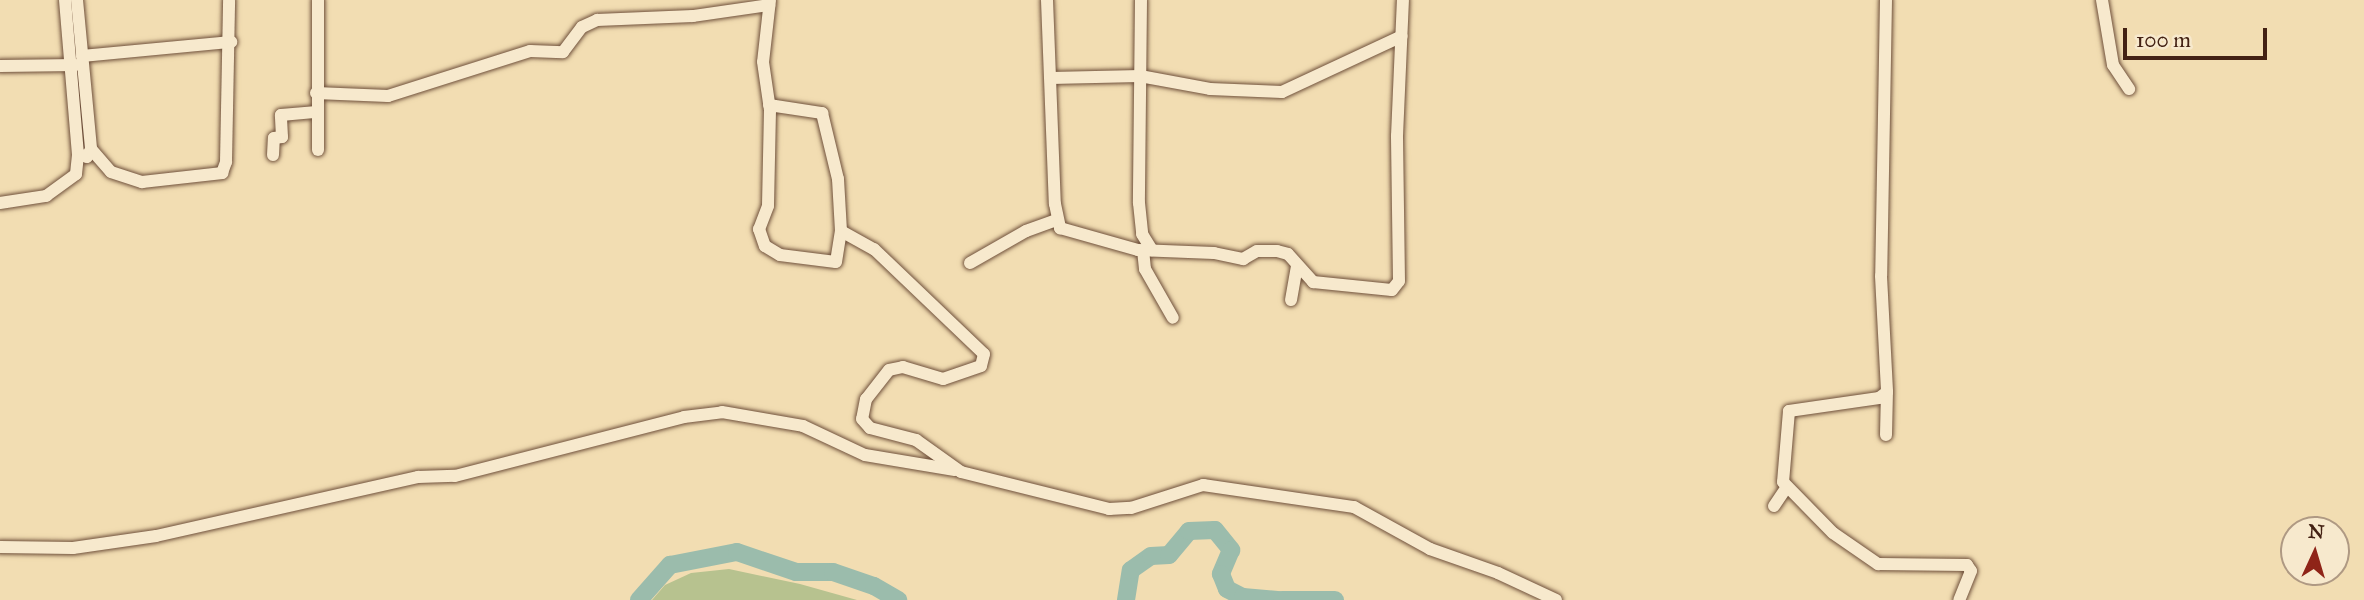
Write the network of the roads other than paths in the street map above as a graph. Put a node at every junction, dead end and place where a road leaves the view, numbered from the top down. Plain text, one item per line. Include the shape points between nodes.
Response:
1 (65, 0) edge
2 (77, 0) edge
3 (229, 0) edge
4 (318, 0) edge
5 (1047, 0) edge
6 (1141, 0) edge
7 (1403, 0) edge
8 (1886, 0) edge
9 (2102, 0) edge
10 (769, 2) edge
11 (1402, 36) junction
12 (231, 42) junction
13 (77, 55) junction
14 (0, 66) edge
15 (1140, 76) junction
16 (1051, 78) junction
17 (2129, 89) dead end
18 (316, 93) junction
19 (769, 104) junction
20 (317, 112) junction
21 (318, 150) dead end
22 (85, 151) junction
23 (273, 155) dead end
24 (0, 203) edge
25 (1056, 220) junction
26 (841, 231) junction
27 (1147, 250) junction
28 (970, 263) dead end
29 (1297, 267) junction
30 (1291, 300) dead end
31 (1173, 318) dead end
32 (1886, 392) junction
33 (1886, 435) dead end
34 (961, 472) junction
35 (1786, 488) junction
36 (1774, 506) dead end
37 (0, 547) edge
38 (1556, 600) edge
39 (1959, 600) edge

1 - 13 street
2 - 13 street
3 - 12 street
4 - 18 street
5 - 16 street
6 - 15 street
7 - 11 street
8 - 32 street via 1881,276
9 - 17 street via 2113,65
10 - 18 street via 681,17 597,20 582,27 563,52 530,51 388,96
10 - 19 street via 763,62
11 - 15 street via 1282,92 1210,89
11 - 29 street via 1398,288 1329,287 1304,276
12 - 13 street
12 - 22 street via 222,173 142,182 111,172
13 - 14 street
13 - 22 street
15 - 16 street
15 - 27 street via 1140,223
16 - 25 street
18 - 20 street
19 - 26 street via 815,109 825,119 838,179
19 - 26 street via 768,206 759,229 765,246 780,255 836,262
20 - 21 street
20 - 23 street via 281,115 282,137 274,138
22 - 24 street via 76,174 46,195
25 - 27 street via 1066,232
25 - 28 street via 1026,231
26 - 34 street via 877,252 984,354 981,366 943,379 903,367 890,370 869,392 862,412 870,428 908,436
27 - 29 street via 1243,259 1257,251 1277,251 1288,254
27 - 31 street via 1145,269
29 - 30 street
32 - 33 street
32 - 35 street via 1879,398 1789,411
34 - 37 street via 865,455 814,430 768,417 702,414 455,476 418,477 156,537 73,548
34 - 38 street via 1118,510 1203,485 1344,505 1378,518 1430,549
35 - 36 street
35 - 39 street via 1833,533 1878,564 1967,565 1971,571

